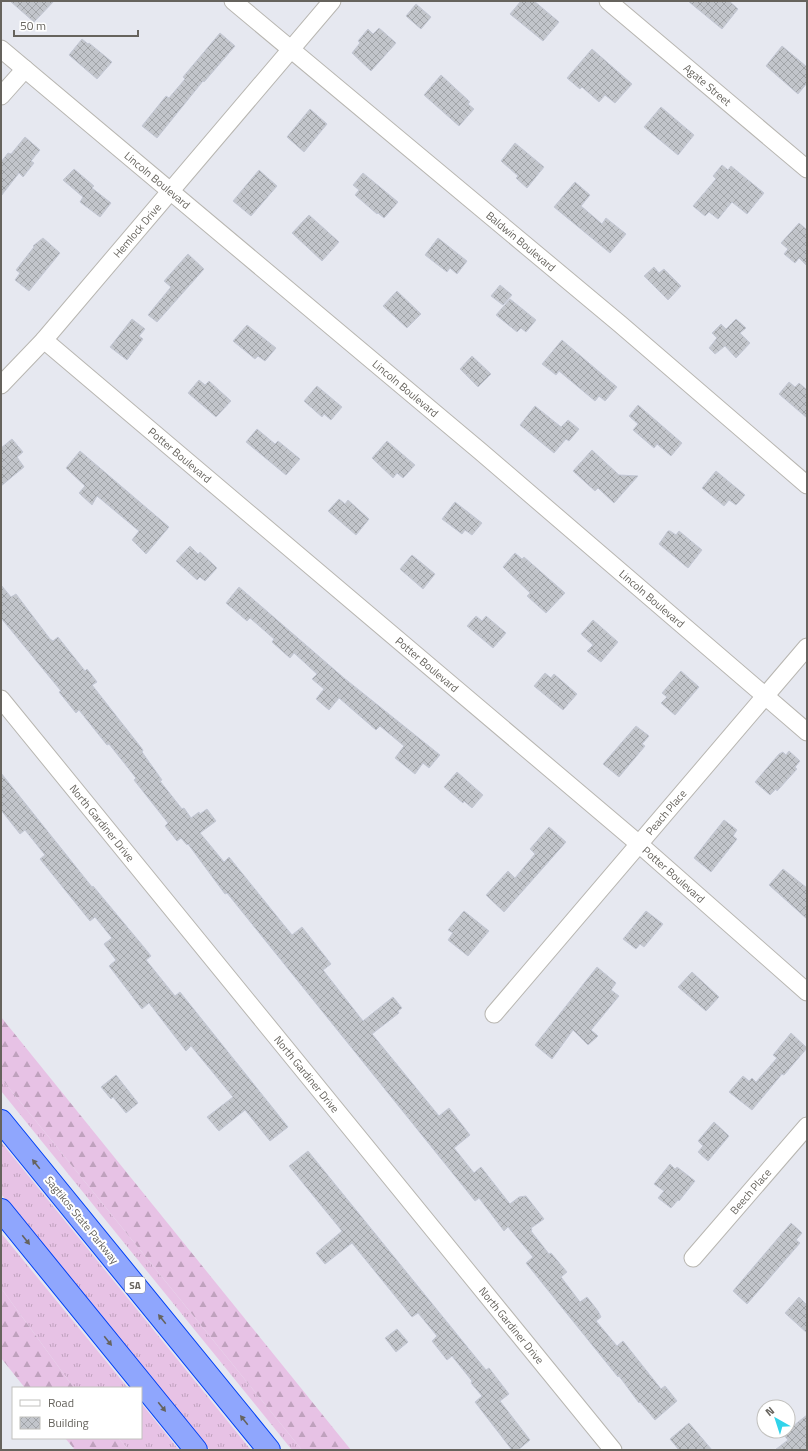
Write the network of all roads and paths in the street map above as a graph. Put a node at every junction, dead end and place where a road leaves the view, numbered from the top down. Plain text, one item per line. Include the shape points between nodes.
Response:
1 (233, 1) edge
2 (332, 1) edge
3 (608, 1) edge
4 (1, 49) edge
5 (290, 50) junction
6 (25, 69) junction
7 (1, 96) edge
8 (807, 169) edge
9 (171, 191) junction
10 (44, 340) junction
11 (1, 385) edge
12 (807, 484) edge
13 (807, 647) edge
14 (765, 697) junction
15 (1, 699) edge
16 (807, 732) edge
17 (639, 844) junction
18 (807, 992) edge
19 (494, 1014) dead end
20 (1, 1121) edge
21 (807, 1126) edge
22 (1, 1210) edge
23 (693, 1258) dead end
24 (196, 1450) edge
25 (269, 1450) edge
26 (613, 1450) edge

1 - 5 street, Baldwin Boulevard
2 - 5 street, Hemlock Drive
3 - 8 street, Agate Street
4 - 6 street, Lincoln Boulevard
5 - 9 street, Hemlock Drive
5 - 12 street, Baldwin Boulevard via 620,324
6 - 7 street
6 - 9 street, Lincoln Boulevard
9 - 10 street, Hemlock Drive
9 - 14 street, Lincoln Boulevard via 480,451
10 - 11 street, Hemlock Drive
10 - 17 street, Potter Boulevard
13 - 14 street, Peach Place
14 - 16 street, Lincoln Boulevard
14 - 17 street, Peach Place
15 - 26 street, North Gardiner Drive
17 - 18 street, Potter Boulevard
17 - 19 street, Peach Place
25 -> 20 highway, Sagtikos State Parkway / SA
21 - 23 street, Beech Place
22 -> 24 highway

